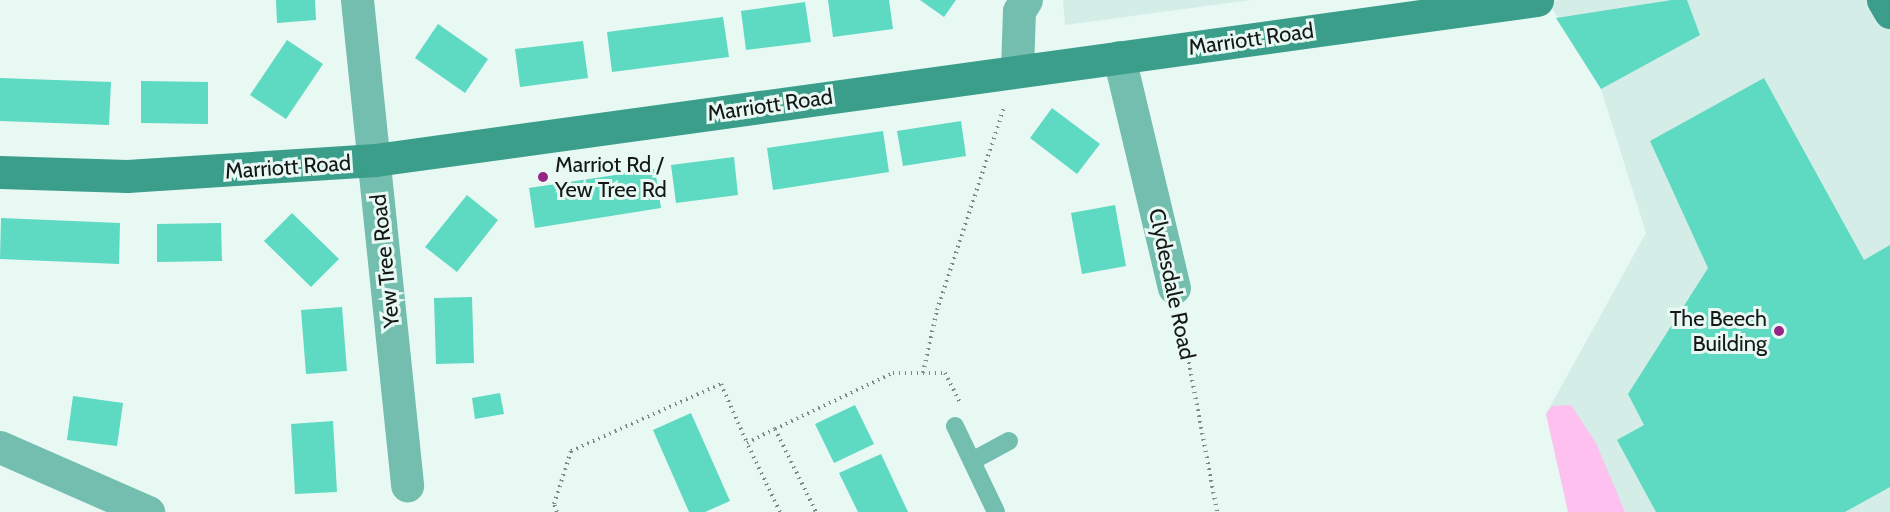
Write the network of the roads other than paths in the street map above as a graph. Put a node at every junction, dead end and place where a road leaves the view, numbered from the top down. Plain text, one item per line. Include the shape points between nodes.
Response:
1 (357, 0) edge
2 (1026, 0) edge
3 (1537, 0) edge
4 (1883, 0) edge
5 (1890, 12) edge
6 (1119, 57) junction
7 (1017, 70) junction
8 (375, 160) junction
9 (0, 172) edge
10 (1174, 288) road end
11 (955, 426) road end
12 (1009, 441) dead end
13 (0, 447) edge
14 (972, 461) junction
15 (407, 486) dead end
16 (147, 512) edge
17 (996, 512) edge

1 - 8 street, Yew Tree Road
2 - 7 street via 1019,11
3 - 6 street, Marriott Road
4 - 5 street
6 - 7 street, Marriott Road
6 - 10 street, Clydesdale Road
7 - 8 street, Marriott Road
8 - 9 street, Marriott Road via 127,176
8 - 15 street, Yew Tree Road
11 - 14 lane
12 - 14 lane
13 - 16 street
14 - 17 lane

